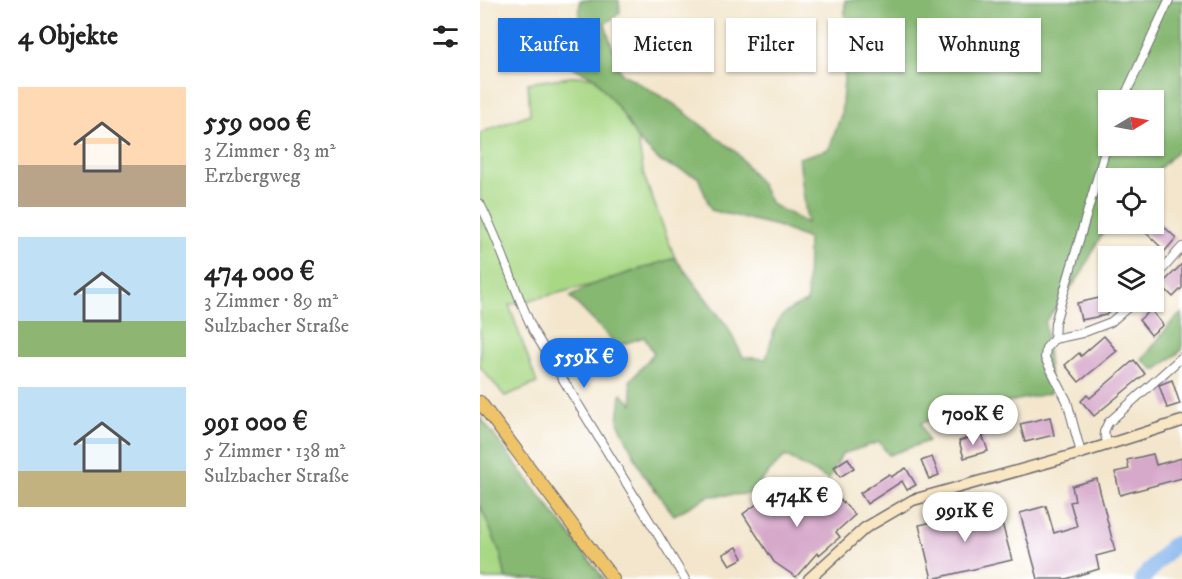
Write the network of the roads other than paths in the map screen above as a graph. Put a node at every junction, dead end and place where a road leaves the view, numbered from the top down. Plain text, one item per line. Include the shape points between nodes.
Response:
1 (1169, 0) edge
2 (1128, 90) edge
3 (1104, 156) edge
4 (480, 204) edge
5 (1182, 247) edge
6 (1164, 268) edge
7 (1122, 312) edge
8 (1054, 339) junction
9 (1182, 357) edge
10 (480, 402) edge
11 (1182, 421) edge
12 (1108, 445) junction
13 (1081, 453) junction
14 (613, 579) edge
15 (685, 579) edge
16 (809, 579) edge

1 - 2 street
3 - 8 street via 1055,323
4 - 15 street via 534,332
5 - 6 street
7 - 8 street via 1111,322
8 - 13 street via 1046,348 1045,358 1067,401
9 - 12 street via 1108,423 1104,432
10 - 14 main road
11 - 12 main road
12 - 13 main road
13 - 16 main road via 913,500 865,528

